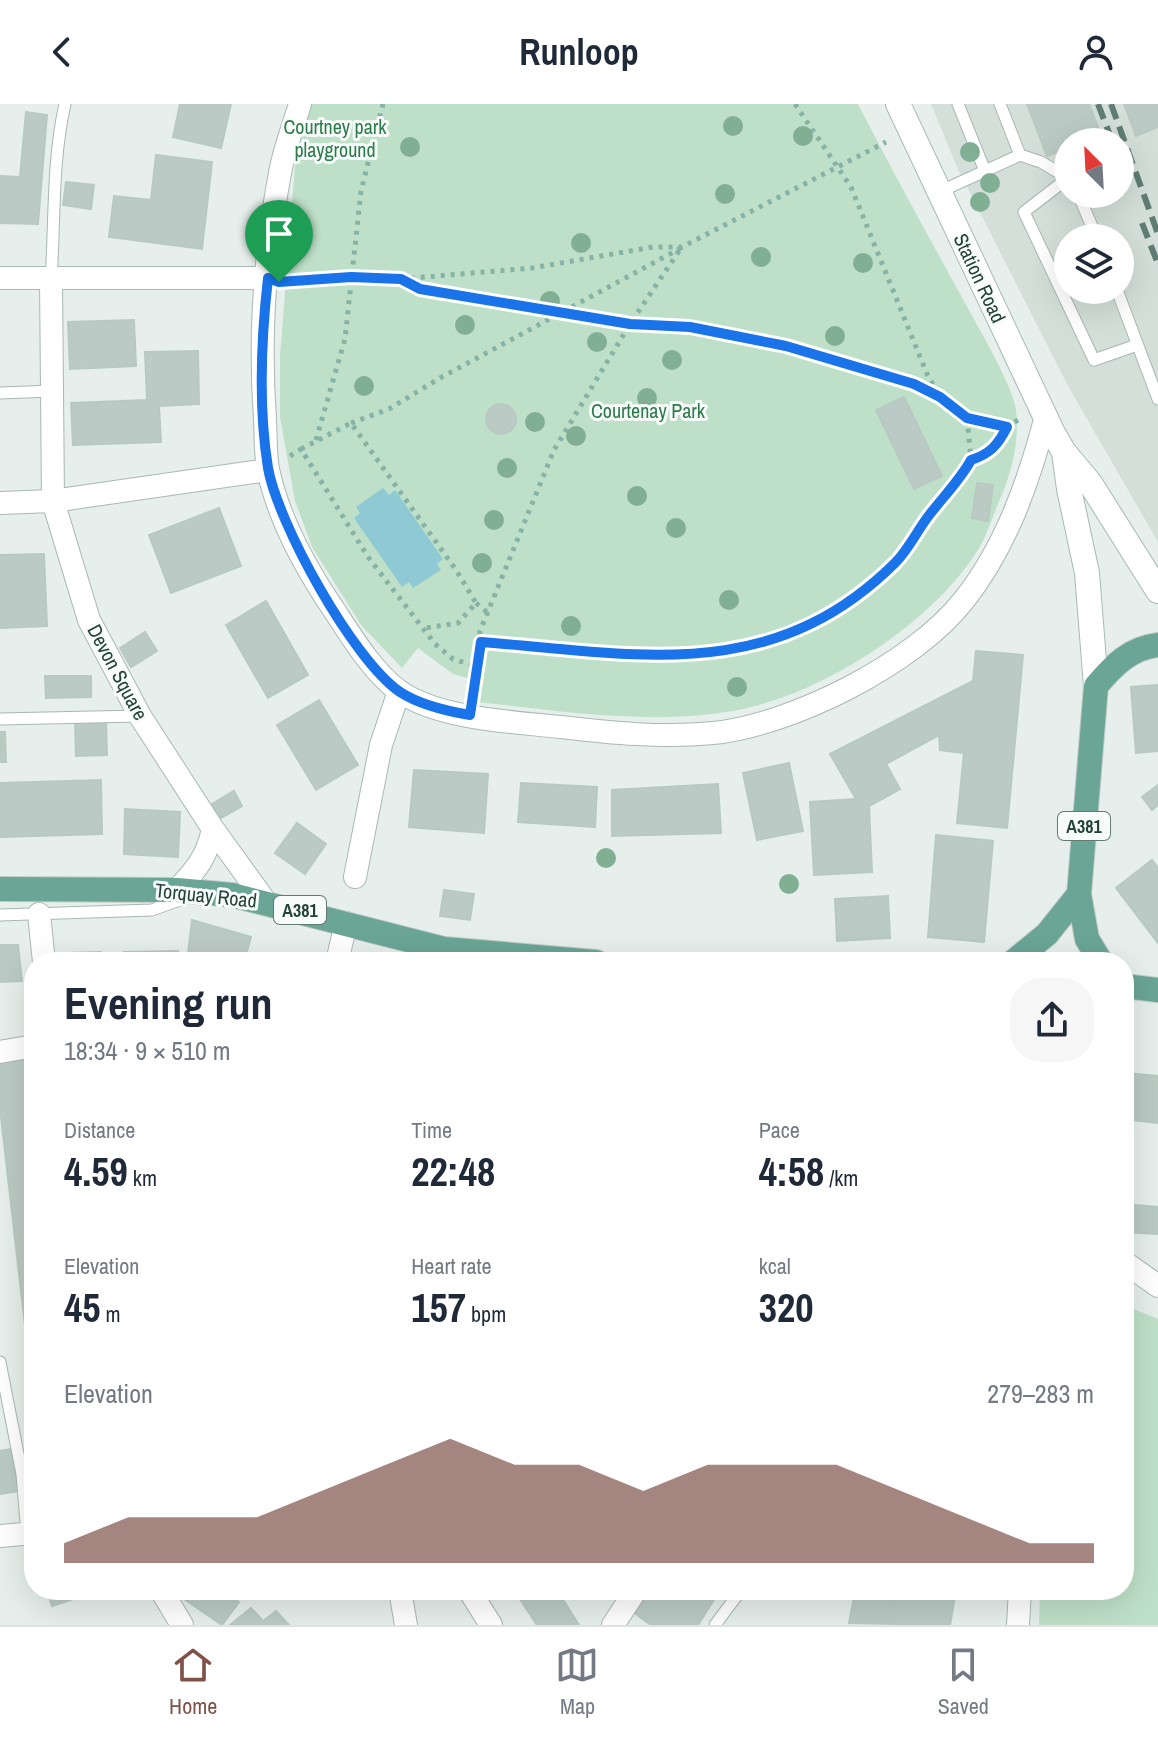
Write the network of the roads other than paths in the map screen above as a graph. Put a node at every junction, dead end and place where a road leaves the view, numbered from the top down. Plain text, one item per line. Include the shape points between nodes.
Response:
1 (65, 104) edge
2 (300, 104) edge
3 (898, 104) edge
4 (958, 104) edge
5 (1000, 104) edge
6 (1020, 155) junction
7 (1054, 170) edge
8 (985, 171) junction
9 (1054, 189) edge
10 (939, 192) junction
11 (0, 278) edge
12 (268, 278) junction
13 (51, 280) junction
14 (1122, 304) edge
15 (1137, 345) junction
16 (54, 391) junction
17 (0, 393) edge
18 (1158, 399) edge
19 (1034, 417) junction
20 (1064, 452) junction
21 (268, 470) junction
22 (53, 501) junction
23 (0, 503) edge
24 (1158, 591) edge
25 (1158, 645) edge
26 (1096, 686) junction
27 (399, 691) junction
28 (140, 716) junction
29 (0, 719) edge
30 (213, 829) junction
31 (355, 877) dead end
32 (0, 889) edge
33 (177, 890) junction
34 (204, 892) junction
35 (1079, 894) junction
36 (265, 901) junction
37 (39, 914) junction
38 (0, 915) edge
39 (346, 923) junction
40 (43, 952) edge
41 (339, 952) edge
42 (479, 952) edge
43 (1025, 952) edge
44 (1095, 952) edge
45 (1134, 987) edge
46 (1158, 990) edge
47 (24, 1048) edge
48 (0, 1052) edge
49 (1134, 1269) edge
50 (1158, 1286) edge
51 (0, 1362) edge
52 (24, 1489) edge
53 (24, 1534) edge
54 (0, 1536) edge
55 (167, 1600) edge
56 (402, 1600) edge
57 (475, 1600) edge
58 (628, 1600) edge
59 (734, 1600) edge
60 (1019, 1600) edge
61 (618, 1623) edge
62 (182, 1625) edge
63 (406, 1625) edge
64 (491, 1625) edge
65 (715, 1625) edge
66 (1018, 1625) edge

1 - 13 lane via 56,142
2 - 12 street via 280,170
3 - 10 main road, Station Road
4 - 8 lane
5 - 6 lane
6 - 7 lane
6 - 8 lane
8 - 10 lane
9 - 15 lane via 1024,212 1094,360
10 - 19 main road, Station Road
11 - 13 street
12 - 13 street
12 - 21 street via 261,367
13 - 16 street, Devon Square
14 - 15 lane
15 - 18 lane
16 - 17 lane
16 - 22 street, Devon Square
19 - 20 main road, Station Road
19 - 27 street via 1026,483 1009,526 963,602 882,669 843,690 764,724 665,735 470,715 422,703
20 - 24 main road, Station Road via 1090,483
20 - 26 main road, Station Road via 1087,573
21 - 22 street
21 - 27 street via 297,549 318,586
22 - 23 street
22 - 28 street, Devon Square via 89,620
25 - 26 main road via 1117,661
26 - 35 main road, A381
27 - 31 street via 381,745
28 - 29 lane
28 - 30 street, Devon Square
30 - 33 street via 200,866
30 - 36 street, Devon Square
32 - 33 main road, Torquay Road / A381
33 - 34 main road, Torquay Road / A381
34 - 36 main road, Torquay Road / A381
34 - 37 lane via 152,910
35 - 43 main road
35 - 44 main road, A381 via 1087,939
36 - 39 main road, Torquay Road / A381
37 - 38 lane
37 - 40 street
39 - 41 street
39 - 42 main road, Torquay Road / A381 via 444,949
45 - 46 main road
47 - 48 street
49 - 50 street
51 - 52 lane
53 - 54 street
55 - 62 street
56 - 63 street
57 - 64 street
58 - 61 street
59 - 65 lane
60 - 66 street

